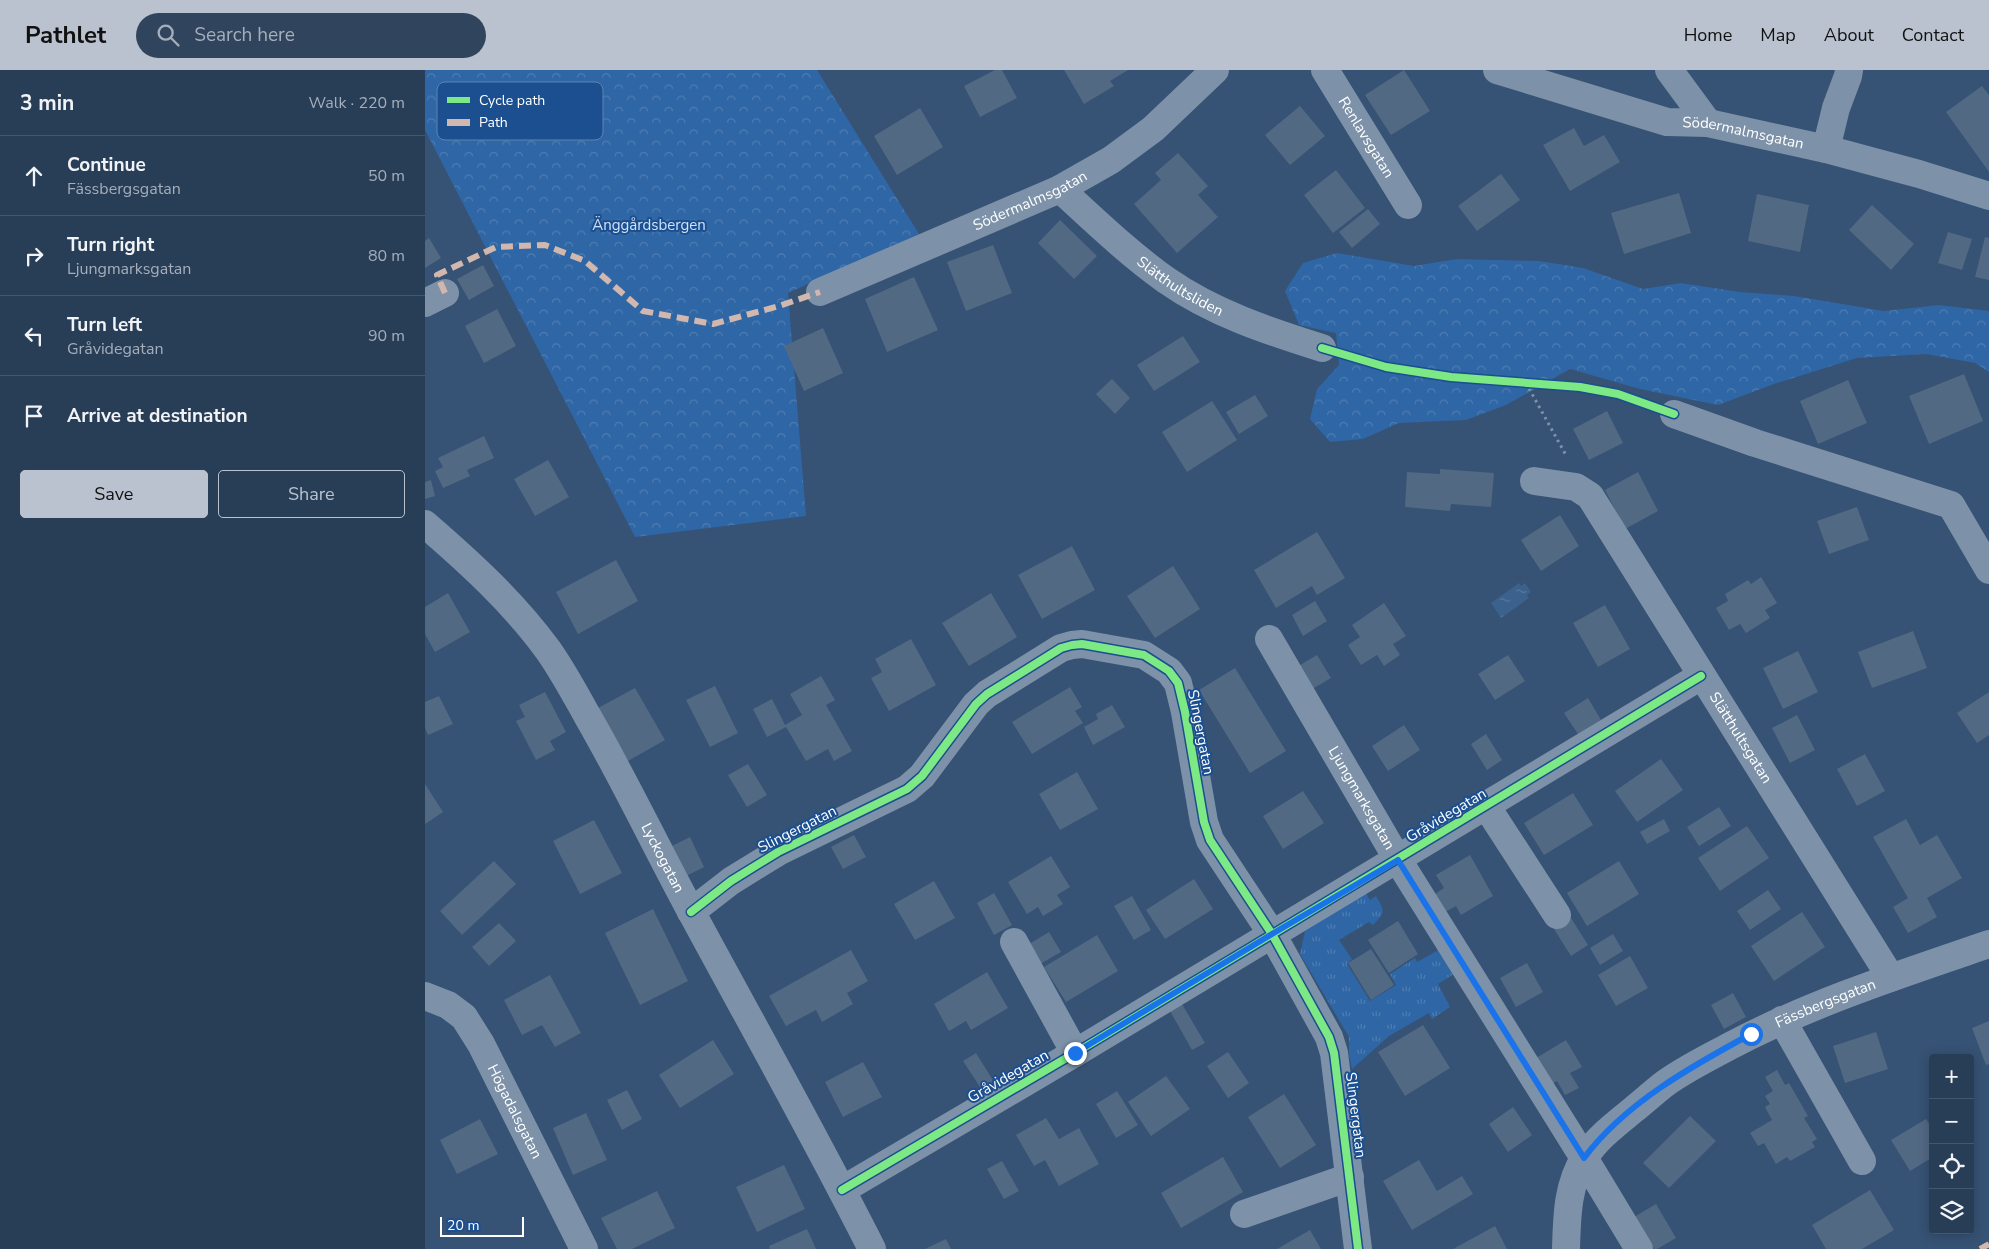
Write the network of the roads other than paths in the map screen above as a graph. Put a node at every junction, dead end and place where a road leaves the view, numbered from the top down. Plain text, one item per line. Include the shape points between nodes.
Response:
1 (1215, 70) edge
2 (1325, 70) edge
3 (1497, 70) edge
4 (1669, 70) edge
5 (1849, 70) edge
6 (1707, 124) junction
7 (1826, 149) junction
8 (1060, 189) junction
9 (1989, 196) edge
10 (1408, 205) dead end
11 (821, 292) dead end
12 (1322, 348) dead end
13 (1674, 414) dead end
14 (1534, 481) dead end
15 (425, 524) edge
16 (1989, 570) edge
17 (1269, 639) dead end
18 (1701, 676) junction
19 (1487, 807) junction
20 (1398, 860) junction
21 (691, 912) junction
22 (1557, 915) dead end
23 (1272, 934) junction
24 (1014, 942) dead end
25 (1989, 944) edge
26 (1891, 978) junction
27 (425, 996) edge
28 (1782, 1020) junction
29 (1075, 1053) junction
30 (1584, 1158) junction
31 (1863, 1160) dead end
32 (1350, 1177) junction
33 (842, 1190) junction
34 (1244, 1214) dead end
35 (584, 1249) edge
36 (872, 1249) edge
37 (1359, 1249) edge
38 (1566, 1249) edge
39 (1639, 1249) edge

1 - 8 street, Södermalmsgatan via 1153,129 1111,160
2 - 10 street, Renlavsgatan
3 - 6 street, Södermalmsgatan via 1667,122
4 - 6 street
5 - 7 street
6 - 7 street, Södermalmsgatan
7 - 9 street, Södermalmsgatan
8 - 11 street, Södermalmsgatan
8 - 12 street, Slätthultsliden via 1137,258 1168,281 1228,315
13 - 16 street via 1755,444 1951,505
14 - 18 street, Slätthultsgatan via 1576,487 1590,496
15 - 21 street, Lyckogatan via 462,555 547,650 603,743
17 - 20 street, Ljungmarksgatan
18 - 19 street, Gråvidegatan
18 - 26 street, Slätthultsgatan
19 - 20 street, Gråvidegatan
19 - 22 street
20 - 23 street, Gråvidegatan
20 - 30 street, Ljungmarksgatan
21 - 23 street, Slingergatan via 731,881 778,852 907,789 922,776 987,694 1061,648 1082,644 1144,655 1169,671 1178,683 1210,840
21 - 33 street, Lyckogatan
23 - 29 street, Gråvidegatan
23 - 32 street, Slingergatan via 1329,1037 1334,1053
24 - 29 street
25 - 26 street, Fässbergsgatan
26 - 28 street, Fässbergsgatan
27 - 35 street, Högadalsgatan via 447,1005 464,1017 481,1044
28 - 30 street, Fässbergsgatan via 1698,1062 1663,1084 1615,1125
28 - 31 street
29 - 33 street, Gråvidegatan
30 - 38 street, Fässbergsgatan via 1571,1191
30 - 39 street, Ljungmarksgatan
32 - 34 street
32 - 37 street, Slingergatan
33 - 36 street, Lyckogatan

